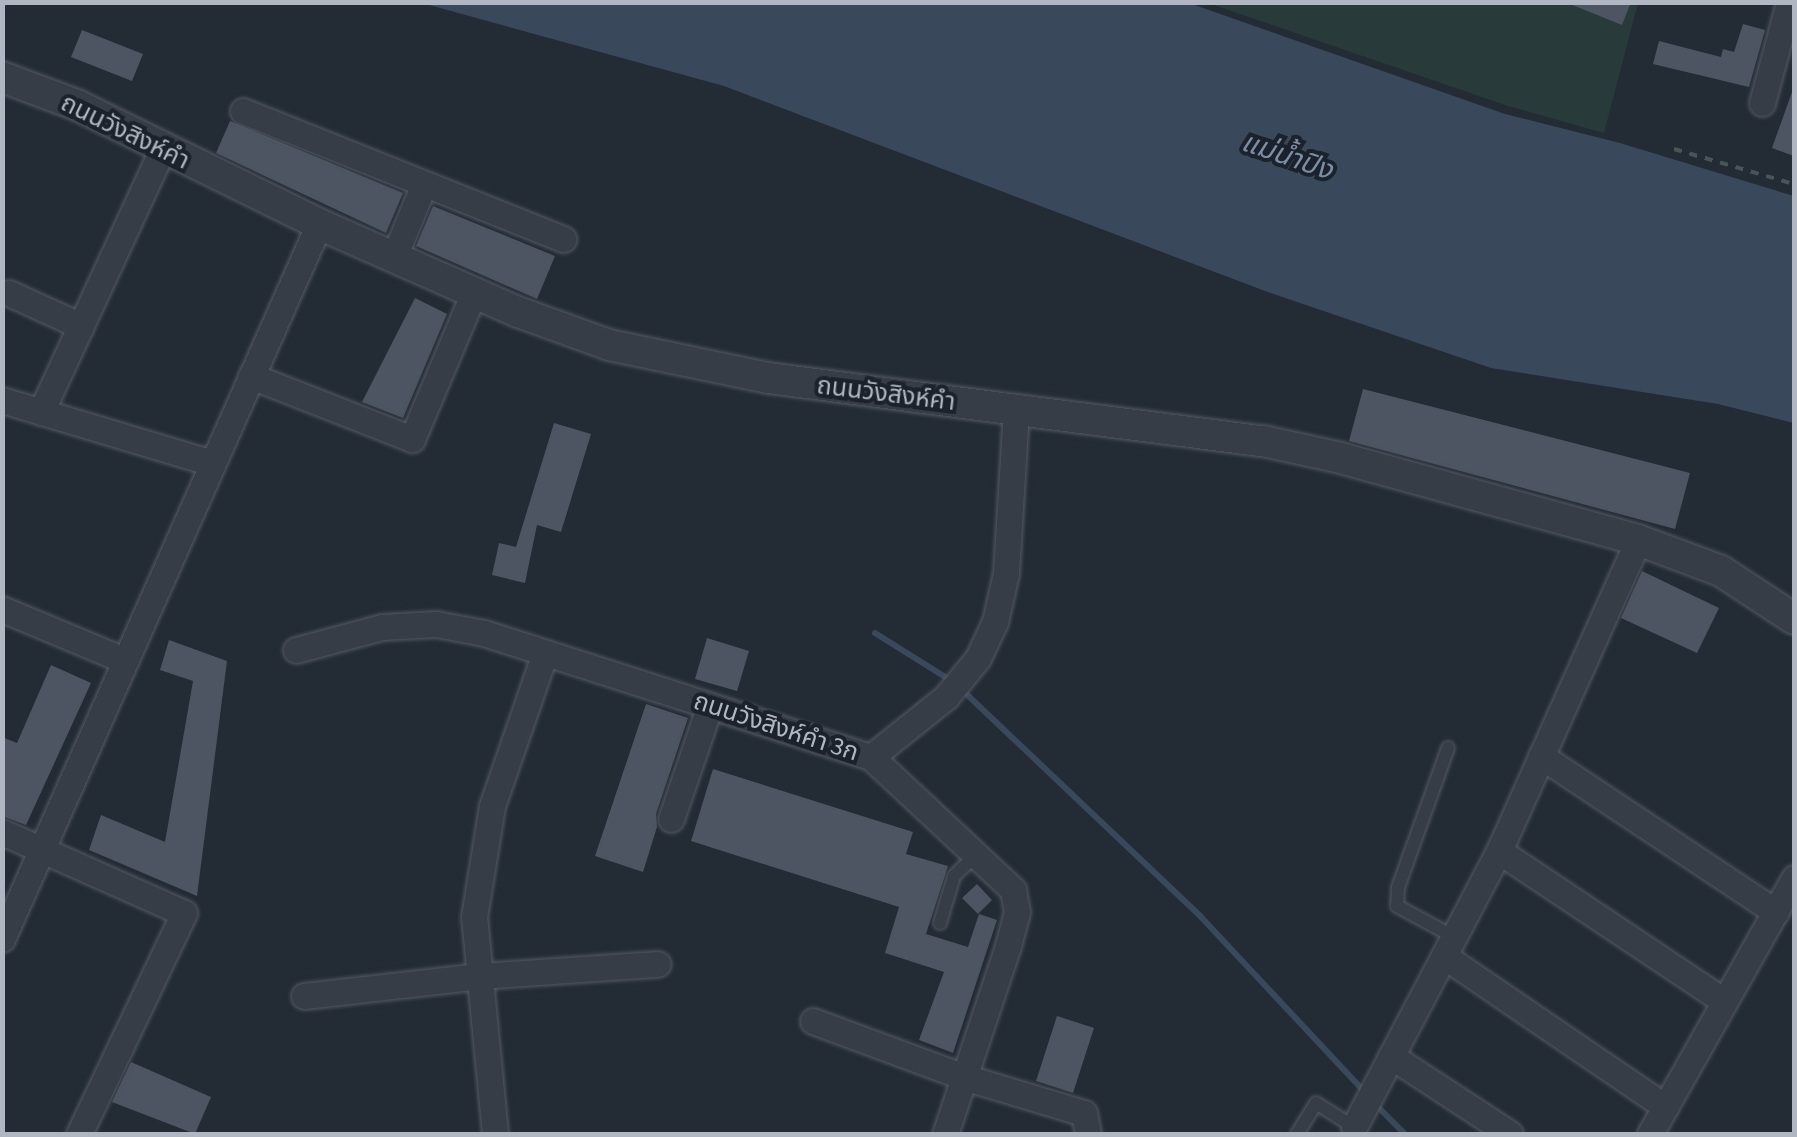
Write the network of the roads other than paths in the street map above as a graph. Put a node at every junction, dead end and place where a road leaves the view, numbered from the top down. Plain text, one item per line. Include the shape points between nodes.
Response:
1 (1790, 2) edge
2 (2, 77) edge
3 (1762, 103) dead end
4 (243, 111) dead end
5 (162, 150) junction
6 (424, 184) junction
7 (319, 224) junction
8 (564, 239) dead end
9 (394, 257) junction
10 (474, 292) junction
11 (9, 293) dead end
12 (81, 326) junction
13 (251, 376) junction
14 (2, 400) edge
15 (1016, 410) junction
16 (42, 412) junction
17 (212, 462) junction
18 (1638, 540) junction
19 (2, 608) edge
20 (1794, 619) edge
21 (296, 650) dead end
22 (545, 653) junction
23 (124, 660) junction
24 (710, 706) junction
25 (1448, 748) dead end
26 (1541, 756) junction
27 (871, 757) junction
28 (671, 819) dead end
29 (2, 832) edge
30 (42, 850) junction
31 (1499, 851) junction
32 (976, 856) junction
33 (1794, 878) edge
34 (1776, 912) junction
35 (940, 924) dead end
36 (2, 938) edge
37 (1449, 946) junction
38 (658, 964) dead end
39 (480, 976) junction
40 (304, 996) dead end
41 (1724, 1001) junction
42 (813, 1022) dead end
43 (1391, 1056) junction
44 (964, 1077) junction
45 (1665, 1107) junction
46 (1358, 1130) edge
47 (79, 1134) edge
48 (495, 1134) edge
49 (945, 1134) edge
50 (1088, 1134) edge
51 (1297, 1134) edge
52 (1510, 1134) edge
53 (1650, 1134) edge

1 - 3 street
2 - 5 street, ถนนวังสิงห์คำ via 76,105
4 - 6 street
5 - 7 street, ถนนวังสิงห์คำ
5 - 12 street
6 - 8 street
6 - 9 street
7 - 9 street, ถนนวังสิงห์คำ
7 - 13 street
9 - 10 street, ถนนวังสิงห์คำ
10 - 13 street via 412,439
10 - 15 street, ถนนวังสิงห์คำ via 609,345 684,364
11 - 12 street
12 - 16 street
13 - 17 street
14 - 16 street
15 - 18 street, ถนนวังสิงห์คำ via 1263,441
15 - 27 street, ถนนวังสิงห์คำ 3ก via 1006,572 996,622 946,697
16 - 17 street
17 - 23 street
18 - 20 street, ถนนวังสิงห์คำ via 1721,571
18 - 26 street
19 - 23 street
21 - 22 street, ถนนวังสิงห์คำ 3ก via 382,627 436,624
22 - 24 street, ถนนวังสิงห์คำ 3ก
22 - 39 street via 492,806 474,917
23 - 30 street
24 - 27 street, ถนนวังสิงห์คำ 3ก
24 - 28 street
25 - 37 lane via 1397,906
26 - 31 street
26 - 34 street
27 - 32 street
29 - 30 street
30 - 36 street
30 - 47 street via 184,913
31 - 37 street
31 - 41 street
32 - 35 lane via 954,876
32 - 44 street via 1013,890 1017,912
33 - 34 street
34 - 41 street
37 - 43 street
37 - 45 street
38 - 39 street
39 - 40 street
39 - 48 street
41 - 45 street
42 - 44 street
43 - 46 street
43 - 52 street
44 - 49 street
44 - 50 street via 1084,1113
45 - 53 street
46 - 51 lane via 1316,1103

